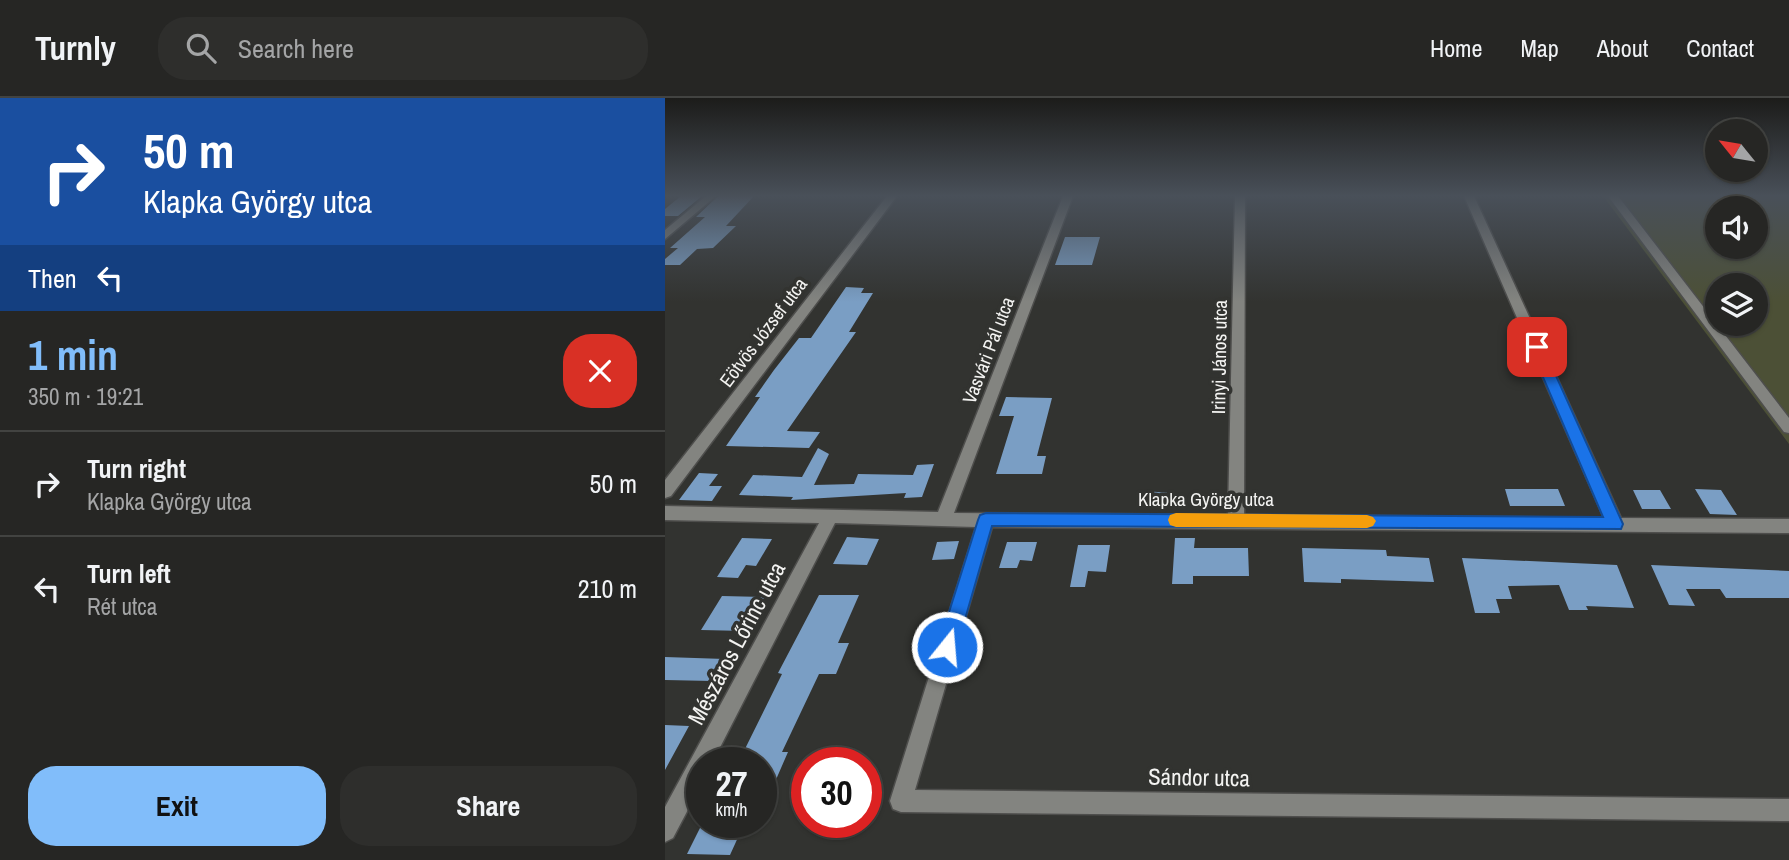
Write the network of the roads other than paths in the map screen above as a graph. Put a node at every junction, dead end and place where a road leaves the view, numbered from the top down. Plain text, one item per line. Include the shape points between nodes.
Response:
1 (864, 232) edge
2 (1054, 232) edge
3 (1240, 232) edge
4 (1485, 232) edge
5 (1641, 232) edge
6 (1789, 428) edge
7 (665, 492) edge
8 (665, 513) edge
9 (831, 516) junction
10 (944, 517) junction
11 (986, 520) junction
12 (1236, 520) junction
13 (1615, 524) junction
14 (1789, 526) edge
15 (1789, 810) edge
16 (665, 830) edge

1 - 7 street, Eötvös József utca
2 - 10 street, Vasvári Pál utca
3 - 12 street, Irinyi János utca
4 - 13 street
5 - 6 street
8 - 9 street, Klapka György utca
9 - 10 street, Klapka György utca
9 - 16 street, Mészáros Lőrinc utca
10 - 11 street, Klapka György utca
11 - 12 street, Klapka György utca
11 - 15 street, Sándor utca via 901,801
12 - 13 street, Klapka György utca
13 - 14 street, Klapka György utca

